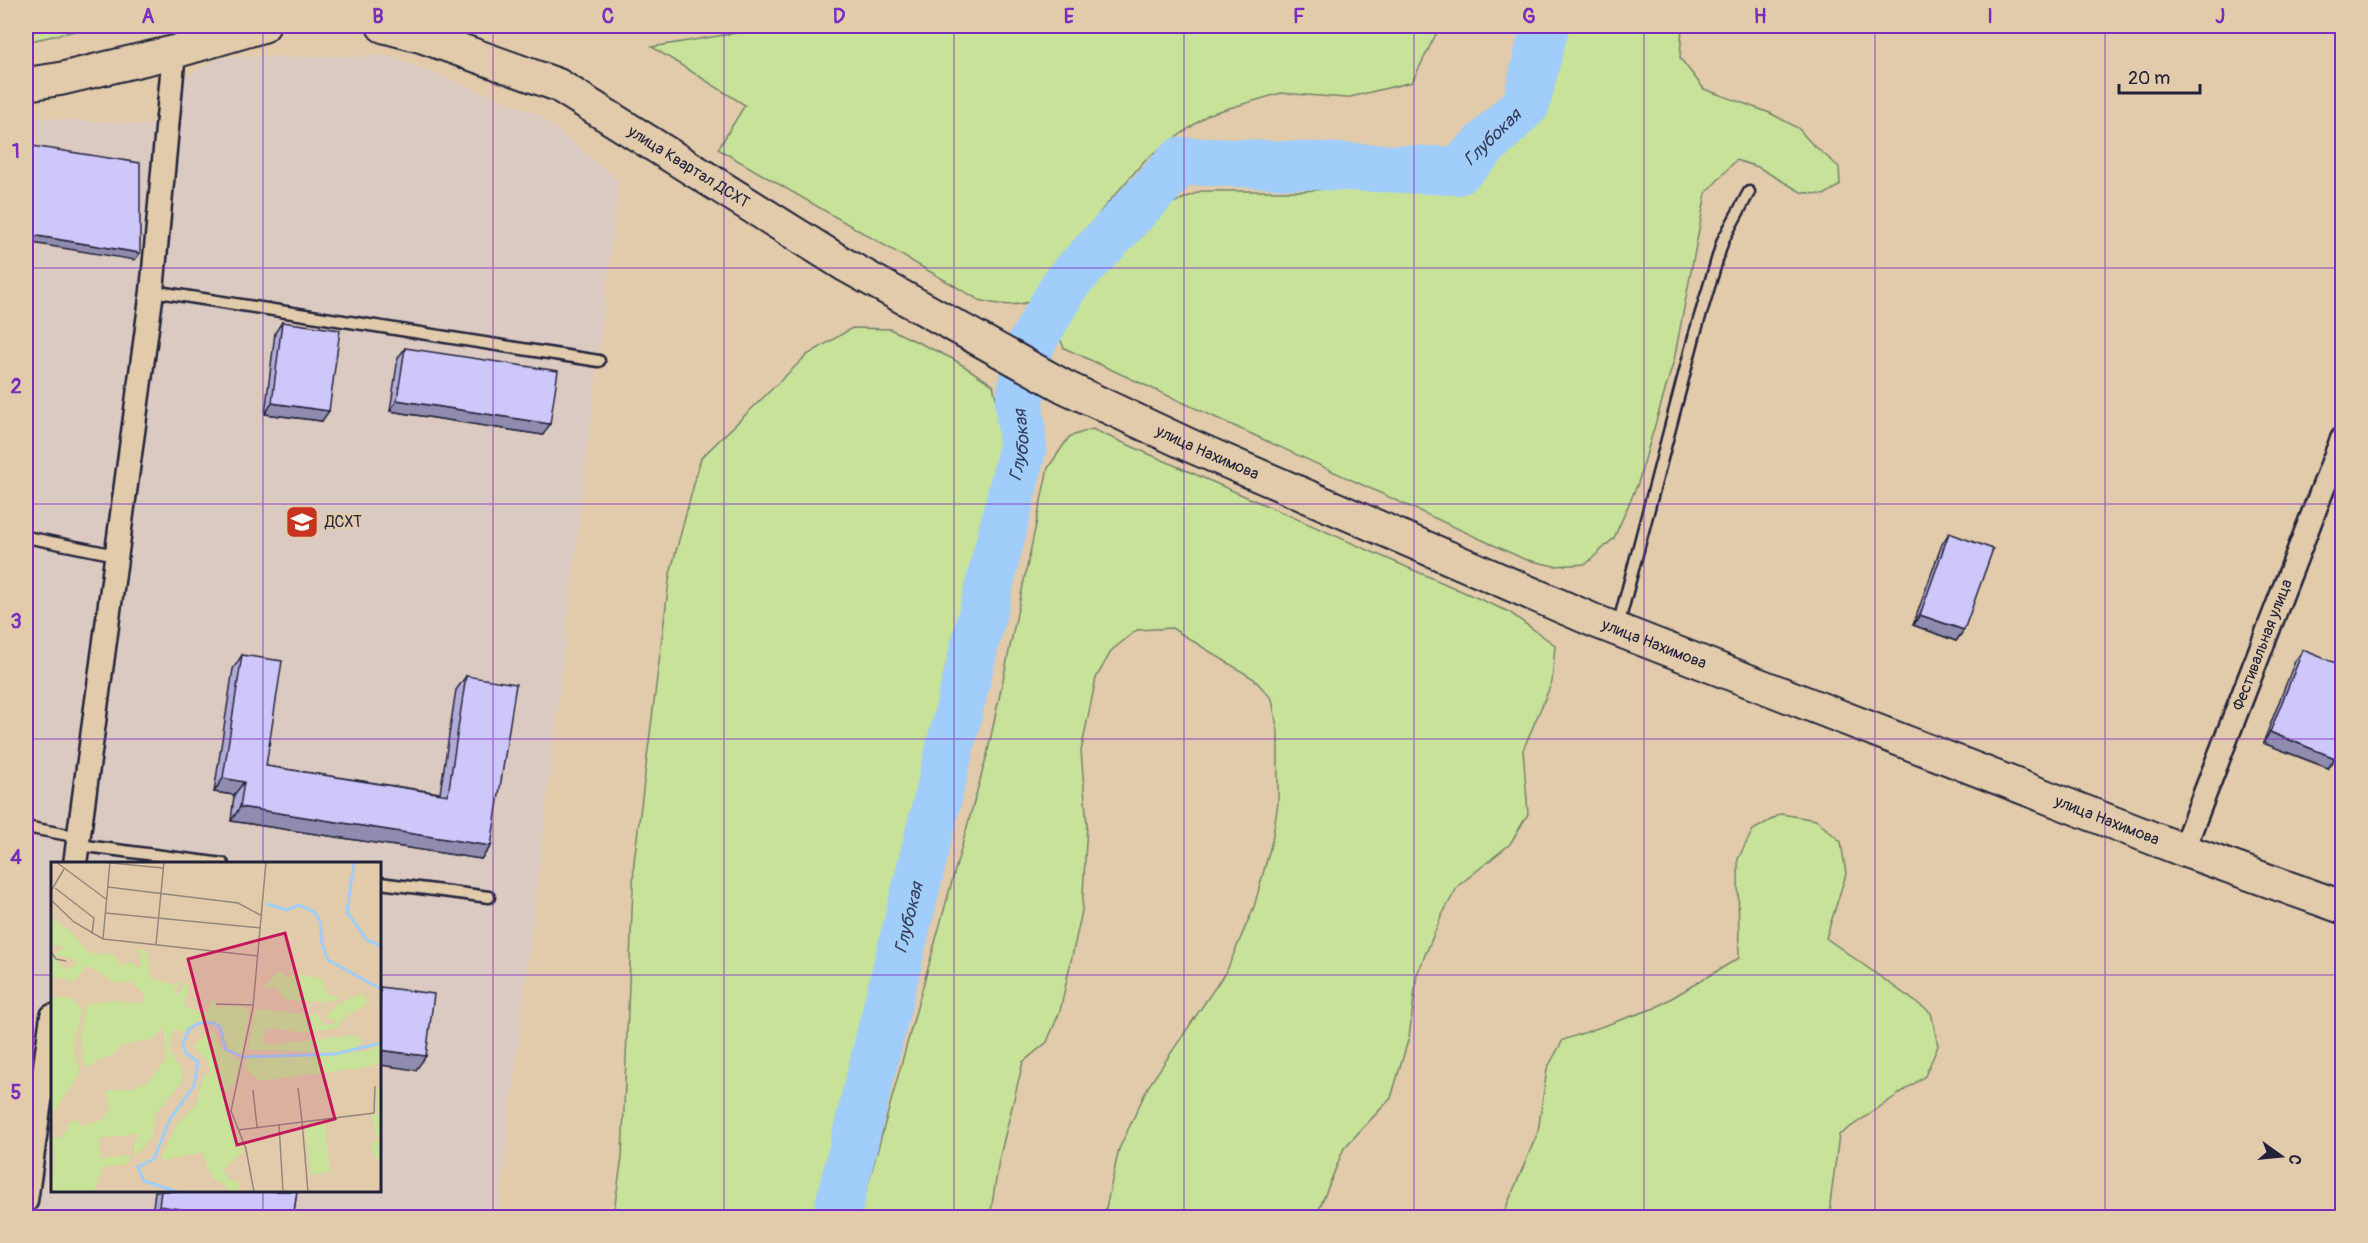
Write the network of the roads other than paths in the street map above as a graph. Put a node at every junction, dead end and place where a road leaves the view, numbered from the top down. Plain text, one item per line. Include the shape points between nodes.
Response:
1 (263, 26) edge
2 (383, 26) edge
3 (174, 52) junction
4 (26, 84) edge
5 (1749, 192) dead end
6 (152, 291) junction
7 (980, 342) joint
8 (599, 361) dead end
9 (2343, 439) edge
10 (26, 537) edge
11 (116, 555) junction
12 (1617, 629) junction
13 (26, 827) edge
14 (77, 848) edge
15 (2183, 850) junction
16 (205, 862) edge
17 (381, 883) edge
18 (489, 897) dead end
19 (2343, 907) edge
20 (51, 1023) edge
21 (26, 1201) edge

1 - 3 street
2 - 7 street, улица Квартал ДСХТ via 558,85 845,265
3 - 4 street
3 - 6 street
5 - 12 lane via 1723,240
6 - 8 lane
6 - 11 street
7 - 12 street, улица Нахимова via 1191,446
9 - 15 street, Фестивальная улица
10 - 11 lane
11 - 14 street
12 - 15 street, улица Нахимова
13 - 14 lane
14 - 16 lane
15 - 19 street, улица Нахимова
17 - 18 lane
20 - 21 street

